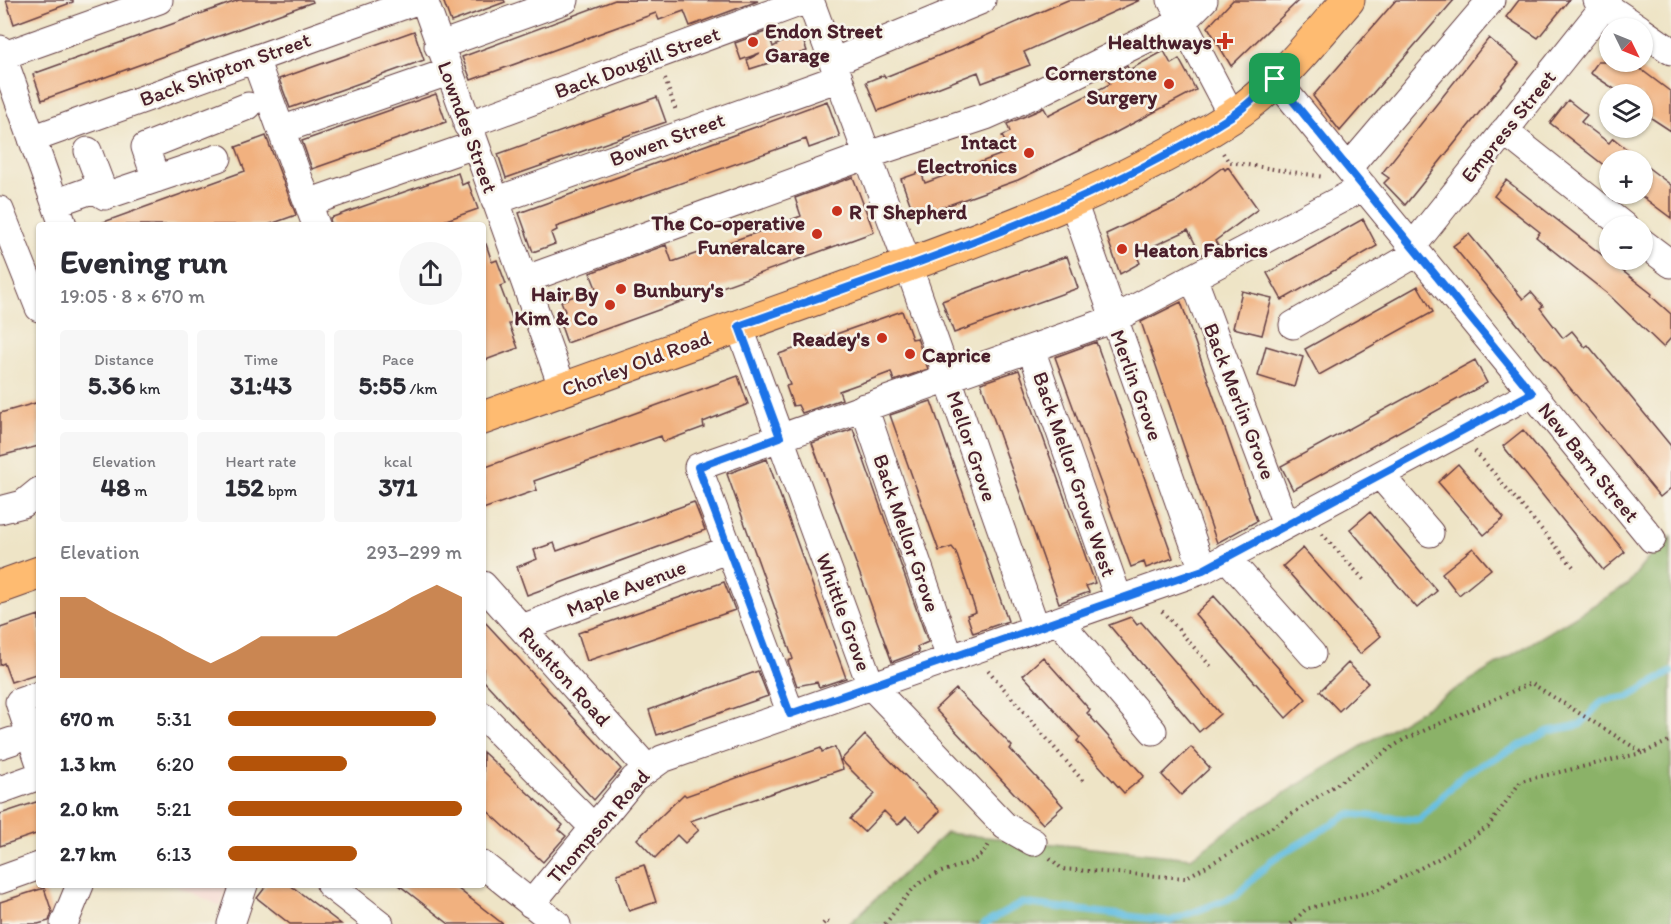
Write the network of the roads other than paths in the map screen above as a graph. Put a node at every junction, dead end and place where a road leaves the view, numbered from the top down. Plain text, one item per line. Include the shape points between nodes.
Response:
1 (159, 0) edge
2 (419, 0) edge
3 (424, 0) edge
4 (565, 0) edge
5 (809, 0) edge
6 (982, 0) edge
7 (1204, 0) edge
8 (1348, 0) edge
9 (1491, 0) edge
10 (1607, 4) edge
11 (1177, 10) edge
12 (1626, 18) edge
13 (1653, 39) edge
14 (438, 46) junction
15 (1671, 51) edge
16 (1, 53) edge
17 (255, 59) junction
18 (836, 70) junction
19 (448, 72) junction
20 (1275, 79) junction
21 (248, 106) dead end
22 (1219, 124) junction
23 (281, 130) junction
24 (1504, 131) junction
25 (471, 135) junction
26 (32, 139) junction
27 (88, 151) dead end
28 (868, 155) junction
29 (218, 158) dead end
30 (156, 179) junction
31 (1357, 179) junction
32 (105, 196) junction
33 (1072, 200) junction
34 (495, 201) junction
35 (0, 210) edge
36 (59, 214) edge
37 (312, 214) edge
38 (1611, 216) edge
39 (494, 236) edge
40 (1415, 250) junction
41 (1653, 250) edge
42 (1671, 264) edge
43 (908, 265) junction
44 (1193, 277) junction
45 (524, 280) junction
46 (36, 300) edge
47 (1114, 319) junction
48 (1293, 325) dead end
49 (739, 326) junction
50 (1031, 349) junction
51 (948, 378) junction
52 (563, 389) junction
53 (1532, 393) junction
54 (864, 407) junction
55 (486, 417) edge
56 (780, 437) junction
57 (1380, 475) junction
58 (36, 493) edge
59 (0, 510) edge
60 (1295, 521) junction
61 (1430, 533) dead end
62 (1652, 539) dead end
63 (729, 549) junction
64 (1215, 564) junction
65 (36, 574) edge
66 (0, 587) edge
67 (486, 588) edge
68 (1130, 596) junction
69 (1047, 624) junction
70 (522, 628) junction
71 (1312, 654) dead end
72 (961, 655) junction
73 (871, 686) junction
74 (36, 696) edge
75 (790, 714) junction
76 (486, 719) edge
77 (1153, 731) dead end
78 (36, 752) edge
79 (646, 768) junction
80 (36, 777) edge
81 (0, 790) edge
82 (594, 828) junction
83 (1033, 842) road end
84 (36, 867) edge
85 (486, 867) edge
86 (0, 880) edge
87 (79, 888) edge
88 (243, 888) edge
89 (334, 888) edge
90 (531, 904) junction
91 (234, 922) edge
92 (64, 924) edge
93 (380, 924) edge
94 (557, 924) edge

1 - 16 street
2 - 17 street, Back Shipton Street
3 - 14 street, Lowndes Street
4 - 14 street
5 - 18 street, Mellor Grove
5 - 25 street, Back Dougill Street via 656,55
6 - 18 street, Bowen Street
7 - 11 street
8 - 20 main road, Chorley Old Road
9 - 31 street
10 - 12 street
10 - 24 street, Empress Street
11 - 22 street
11 - 28 street via 1038,93 986,116
13 - 15 street
14 - 19 street, Lowndes Street
16 - 26 street
17 - 23 street
17 - 26 street, Back Shipton Street
18 - 28 street, Mellor Grove
18 - 34 street, Bowen Street via 684,133
19 - 23 street
19 - 25 street, Lowndes Street
20 - 22 main road, Chorley Old Road
20 - 31 street, New Barn Street
21 - 30 street via 145,147
22 - 33 main road, Chorley Old Road
23 - 37 street
24 - 38 street
24 - 40 street, Empress Street
25 - 34 street, Lowndes Street
25 - 37 street, Back Dougill Street
26 - 36 street
27 - 32 street
28 - 43 street, Mellor Grove
28 - 45 street
29 - 30 street
30 - 32 street
31 - 40 street, New Barn Street
31 - 44 street
32 - 36 street via 94,189
33 - 43 main road, Chorley Old Road
33 - 47 street, Merlin Grove
34 - 39 street, Lowndes Street
35 - 46 street
39 - 45 street, Lowndes Street
40 - 48 street
40 - 53 street, New Barn Street
41 - 42 street
43 - 49 main road, Chorley Old Road
43 - 51 street, Mellor Grove
44 - 47 street
44 - 60 street, Back Merlin Grove
45 - 52 street, Lowndes Street
47 - 50 street
47 - 64 street, Merlin Grove
49 - 52 main road, Chorley Old Road
49 - 56 street, Whittle Grove
50 - 51 street
50 - 68 street, Back Mellor Grove West
51 - 54 street
51 - 69 street, Mellor Grove
52 - 55 main road, Chorley Old Road
53 - 57 street, Thompson Road
53 - 62 street, New Barn Street
54 - 56 street
54 - 72 street, Back Mellor Grove
56 - 63 street via 698,467
56 - 73 street, Whittle Grove
57 - 60 street, Thompson Road
57 - 61 street
58 - 59 street via 23,504
60 - 64 street, Thompson Road
63 - 70 street, Maple Avenue
63 - 75 street
64 - 68 street, Thompson Road
64 - 71 street, Merlin Grove
65 - 66 main road
67 - 70 street, Rushton Road
68 - 69 street, Thompson Road
69 - 72 street, Thompson Road
69 - 77 street, Mellor Grove
70 - 79 street, Rushton Road
72 - 73 street, Thompson Road
73 - 75 street, Thompson Road
73 - 83 street, Whittle Grove via 1005,826
74 - 78 street via 19,702
75 - 79 street, Thompson Road
76 - 82 street
79 - 82 street, Thompson Road
80 - 81 street
82 - 90 street, Thompson Road
84 - 86 street
85 - 90 street
87 - 92 street
88 - 91 street
89 - 93 street
90 - 94 street

